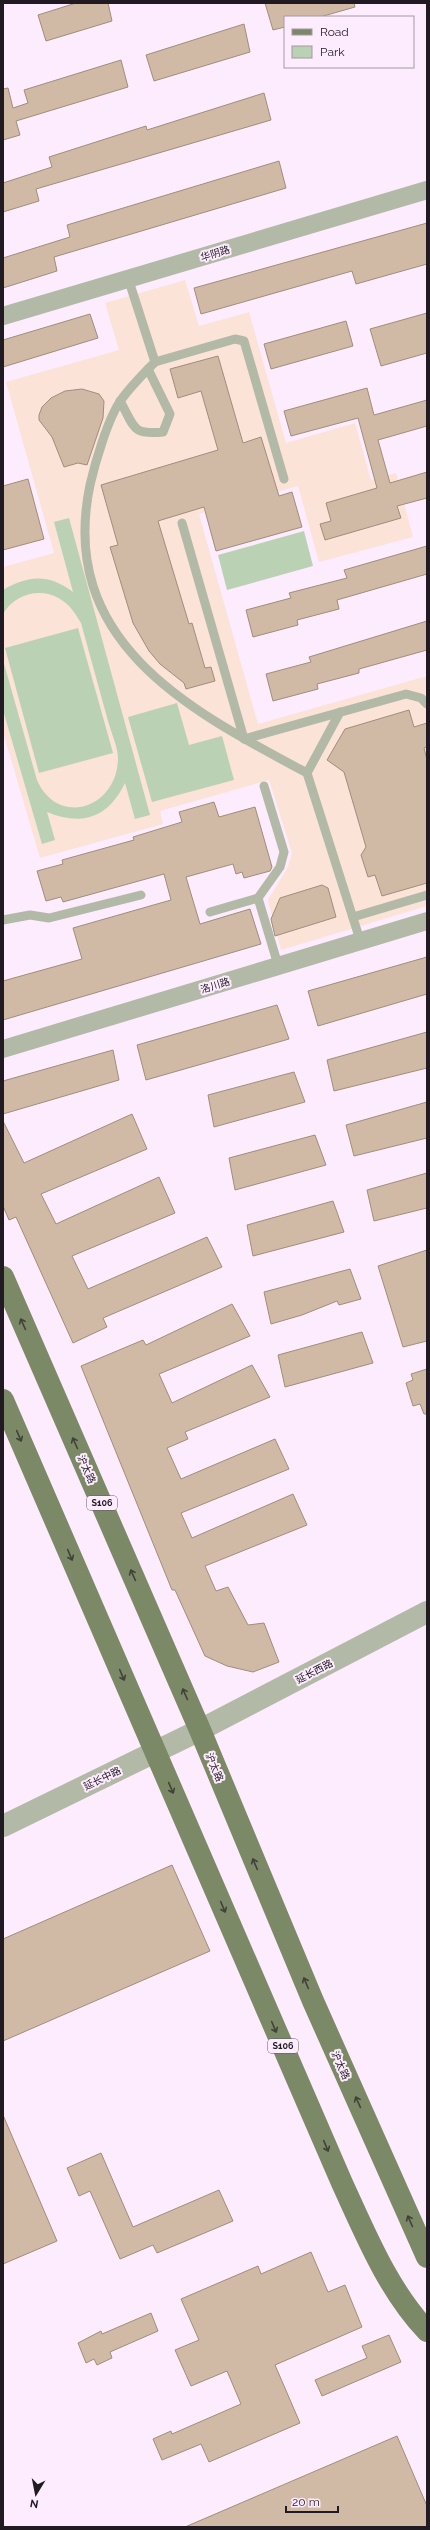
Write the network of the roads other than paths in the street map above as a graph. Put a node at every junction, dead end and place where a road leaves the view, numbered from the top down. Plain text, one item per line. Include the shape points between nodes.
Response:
1 (427, 190) edge
2 (128, 278) junction
3 (3, 316) edge
4 (155, 362) junction
5 (148, 369) junction
6 (120, 401) junction
7 (284, 479) dead end
8 (182, 523) dead end
9 (427, 704) edge
10 (340, 712) junction
11 (244, 739) junction
12 (307, 773) junction
13 (264, 786) dead end
14 (141, 895) dead end
15 (427, 895) edge
16 (258, 898) junction
17 (210, 912) dead end
18 (353, 917) junction
19 (3, 920) edge
20 (427, 920) edge
21 (360, 940) junction
22 (278, 965) junction
23 (3, 1049) edge
24 (3, 1277) edge
25 (3, 1400) edge
26 (427, 1612) edge
27 (200, 1730) junction
28 (156, 1752) junction
29 (3, 1826) edge
30 (427, 2257) edge
31 (427, 2331) edge

1 - 2 street, 华阴路
2 - 3 street, 华阴路
2 - 4 lane
4 - 5 lane
4 - 7 lane via 235,339 244,341
5 - 6 lane
5 - 6 lane via 170,414 163,432 143,434 136,429
6 - 11 lane via 92,474 84,523 86,559 95,593 132,656 162,684 199,712
8 - 11 lane
9 - 10 lane via 421,698 406,694
10 - 11 lane
10 - 12 lane
11 - 12 lane
12 - 18 lane
13 - 16 lane via 284,852 280,867
14 - 19 lane via 49,918 30,915
15 - 18 lane
16 - 17 lane
16 - 22 lane
18 - 21 lane
20 - 21 street, 洛川路
21 - 22 street, 洛川路
22 - 23 street, 洛川路
27 -> 24 main road, 沪太路 / S106
25 -> 28 main road, S106
26 - 27 street, 延长西路
27 - 28 street, 延长中路
30 -> 27 main road, 沪太路 / S106 via 313,2001
28 - 29 street, 延长中路
28 -> 31 main road, S106 via 342,2183 378,2260 416,2320

